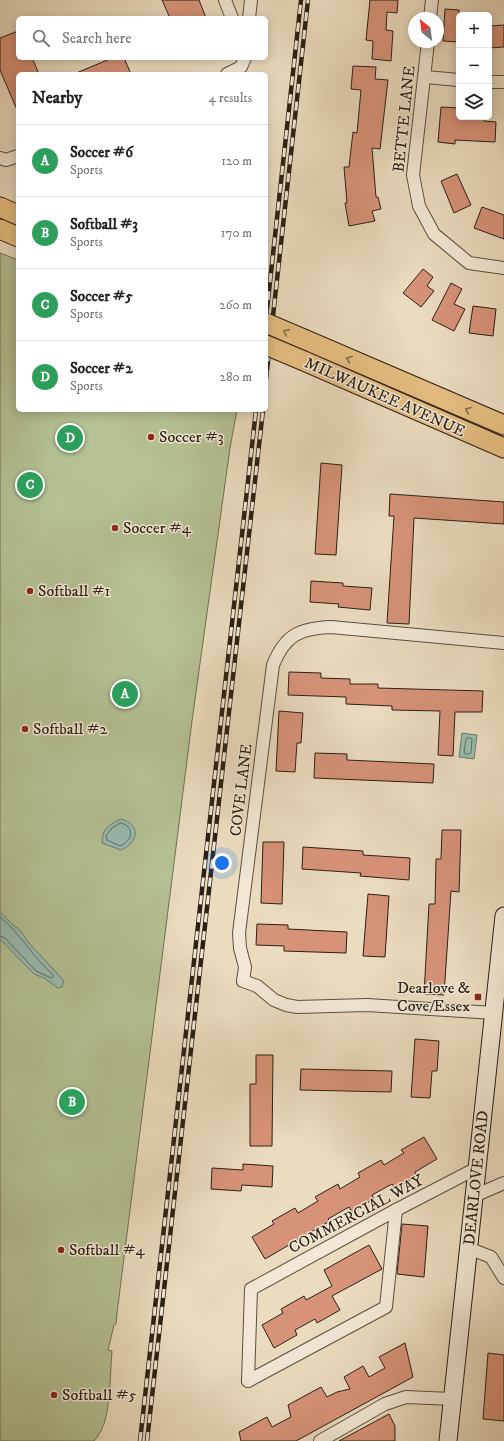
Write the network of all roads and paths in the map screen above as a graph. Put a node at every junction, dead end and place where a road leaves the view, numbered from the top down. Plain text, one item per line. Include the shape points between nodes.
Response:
1 (225, 0) edge
2 (252, 0) edge
3 (432, 0) edge
4 (431, 12) edge
5 (231, 16) edge
6 (250, 16) edge
7 (427, 48) edge
8 (245, 66) edge
9 (232, 72) edge
10 (425, 77) junction
11 (456, 80) edge
12 (492, 82) edge
13 (504, 82) edge
14 (16, 157) edge
15 (0, 158) edge
16 (0, 207) edge
17 (16, 214) edge
18 (0, 229) edge
19 (16, 236) edge
20 (504, 268) edge
21 (268, 324) edge
22 (268, 346) edge
23 (504, 425) edge
24 (504, 448) edge
25 (504, 643) edge
26 (504, 916) edge
27 (497, 1006) edge
28 (477, 1168) junction
29 (504, 1183) edge
30 (474, 1196) junction
31 (396, 1210) junction
32 (468, 1248) junction
33 (504, 1278) edge
34 (452, 1399) junction
35 (320, 1441) edge
36 (448, 1441) edge

1 - 5 street
2 - 6 street
3 - 4 street
7 - 10 street, BETTE LANE
8 - 9 street
10 - 11 street
10 - 20 street, BETTE LANE via 413,175 418,206 434,234 470,263
12 - 13 street
14 - 15 street via 6,160
16 - 17 main road
18 - 19 main road
23 -> 21 main road, MILWAUKEE AVENUE, bridge
22 - 24 main road, MILWAUKEE AVENUE, bridge
25 - 27 street, COVE LANE via 331,627 304,630 288,639 273,665 239,933 245,967 243,981 257,986 269,997 286,1005
26 - 27 main road, DEARLOVE ROAD
27 - 28 main road, DEARLOVE ROAD
28 - 30 main road, DEARLOVE ROAD
28 - 31 street, COMMERCIAL WAY
29 - 30 street
30 - 32 main road, DEARLOVE ROAD
31 - 31 street, COMMERCIAL WAY via 386,1307 248,1381 251,1289
32 - 33 street via 491,1257
32 - 34 main road, DEARLOVE ROAD
34 - 35 street via 406,1397 385,1404
34 - 36 main road, DEARLOVE ROAD

